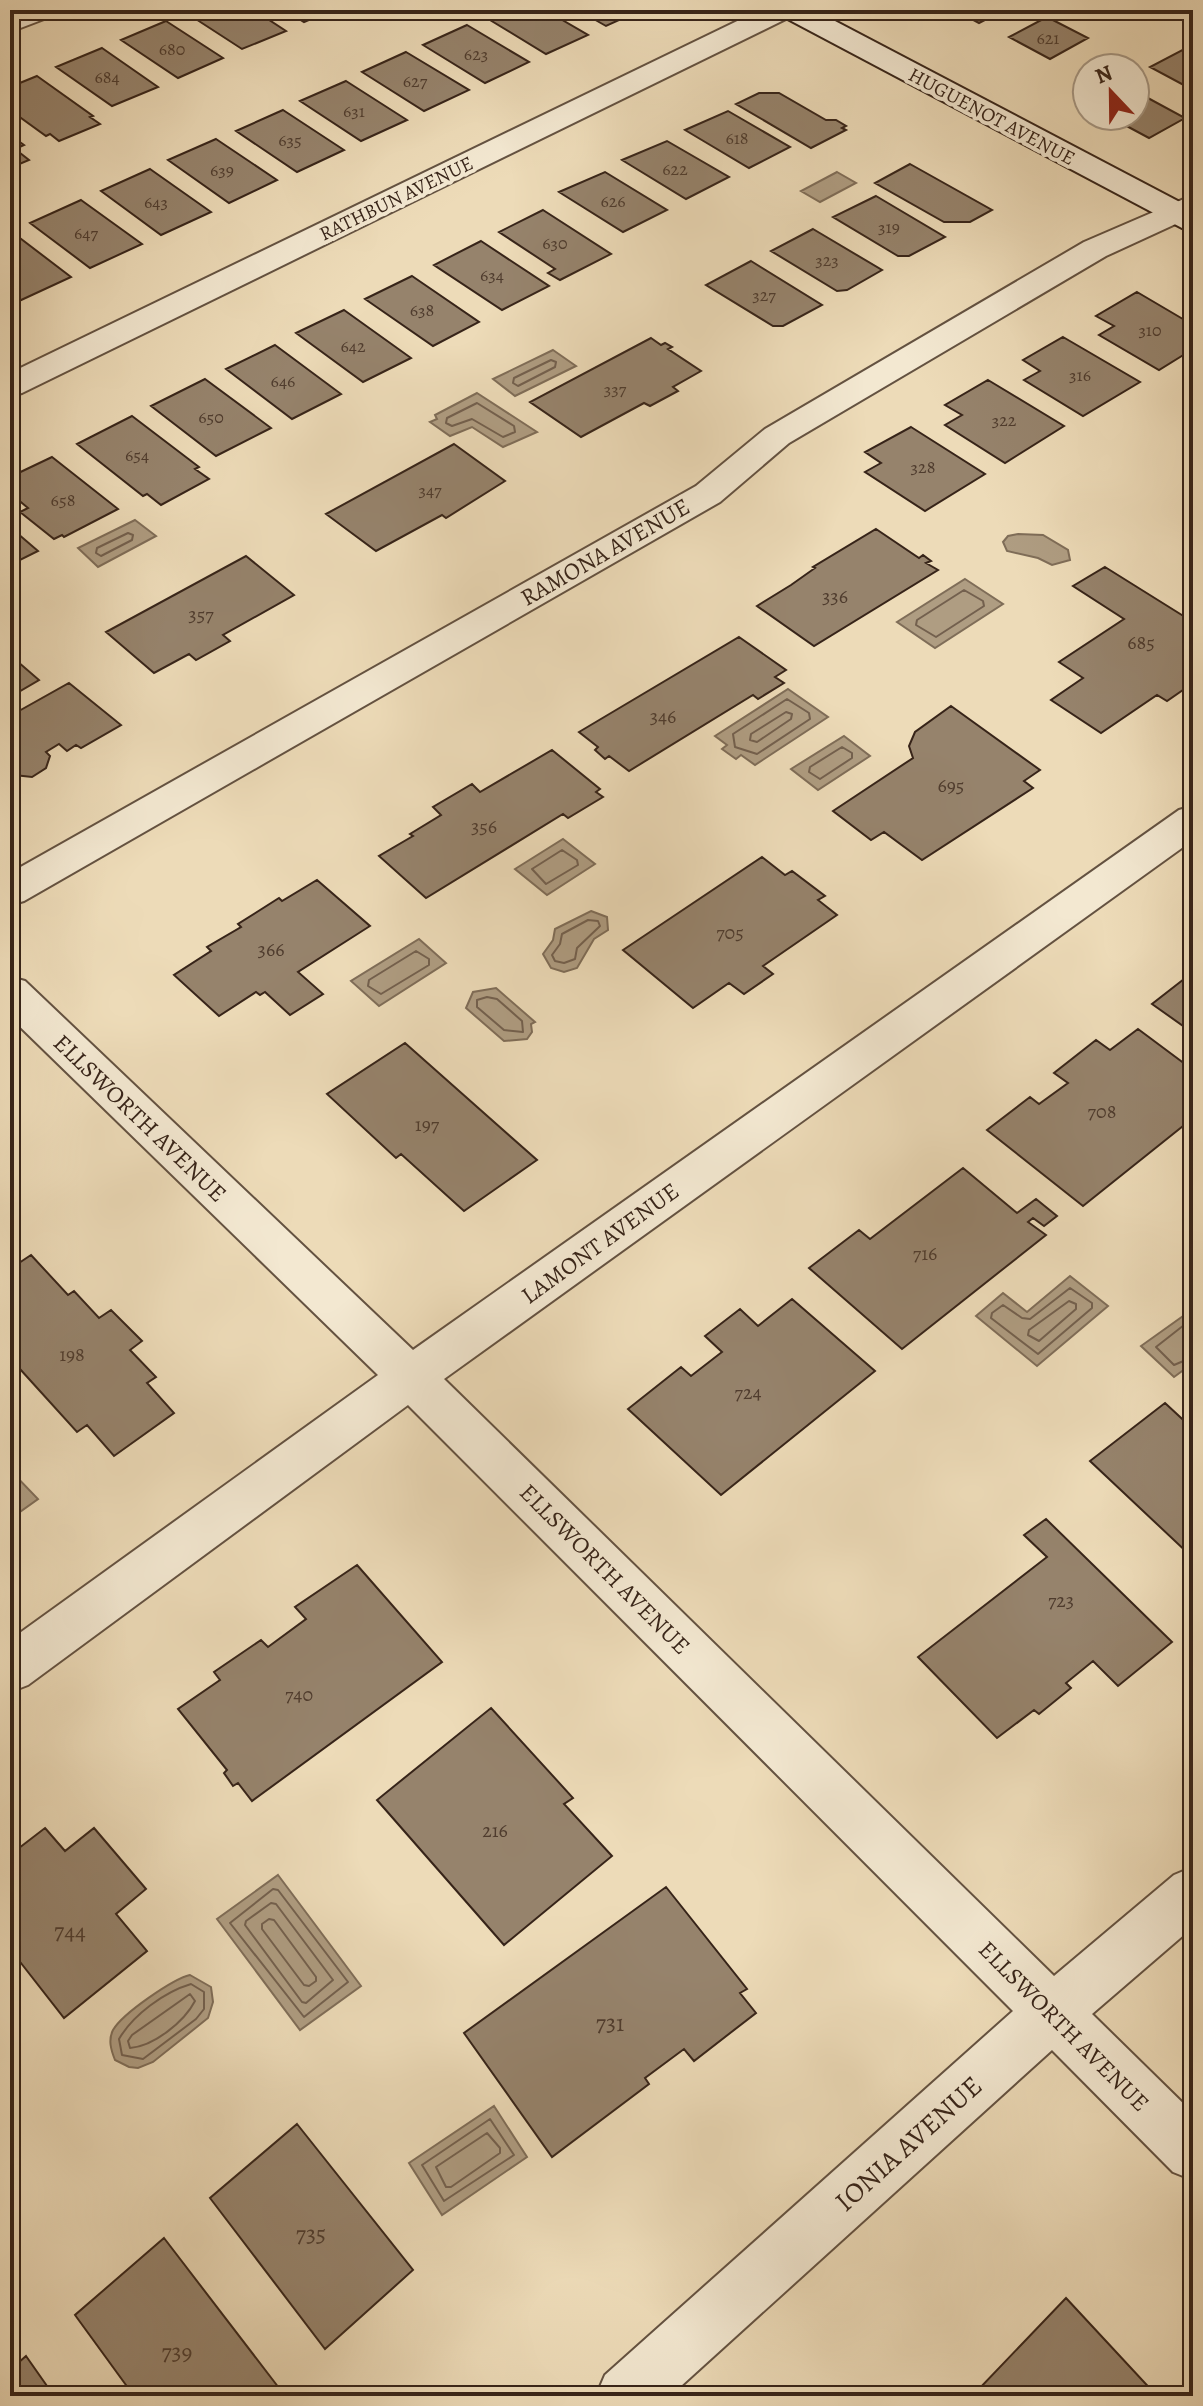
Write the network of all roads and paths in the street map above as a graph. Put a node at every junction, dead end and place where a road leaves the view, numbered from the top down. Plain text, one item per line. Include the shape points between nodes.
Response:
1 (42, 10) edge
2 (782, 10) edge
3 (792, 10) edge
4 (10, 23) edge
5 (1187, 212) edge
6 (10, 386) edge
7 (1193, 820) edge
8 (10, 891) edge
9 (10, 992) edge
10 (411, 1377) junction
11 (10, 1669) edge
12 (1193, 1893) edge
13 (1051, 2014) junction
14 (1193, 2152) edge
15 (626, 2396) edge

1 - 4 street
2 - 6 street, RATHBUN AVENUE
3 - 5 street, HUGUENOT AVENUE
5 - 8 street, RAMONA AVENUE via 1095,249 777,436 708,494
7 - 10 street, LAMONT AVENUE
9 - 10 street, ELLSWORTH AVENUE
10 - 11 street, LAMONT AVENUE
10 - 13 street, ELLSWORTH AVENUE
12 - 13 street, IONIA AVENUE
13 - 14 street, ELLSWORTH AVENUE
13 - 15 street, IONIA AVENUE

